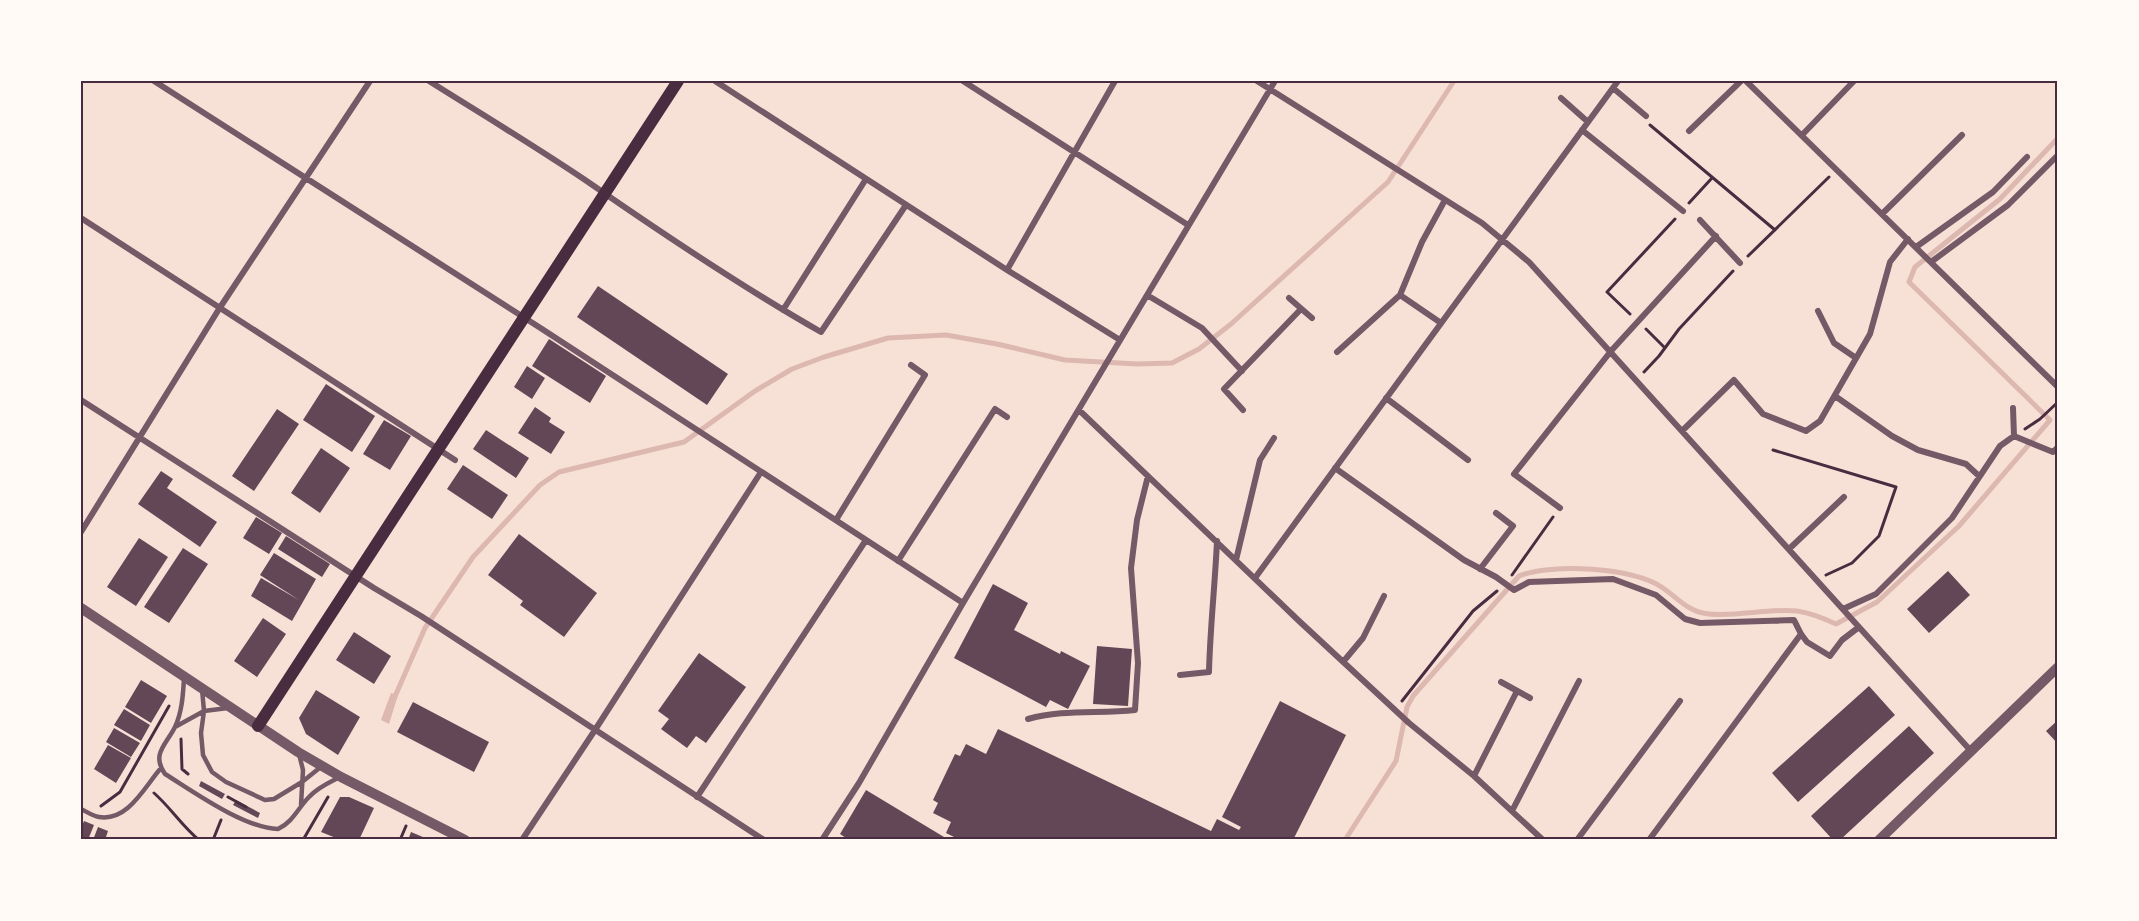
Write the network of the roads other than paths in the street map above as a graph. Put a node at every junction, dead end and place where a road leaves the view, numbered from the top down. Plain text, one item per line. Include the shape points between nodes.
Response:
1 (154, 81) edge
2 (370, 81) edge
3 (429, 81) edge
4 (678, 81) edge
5 (716, 81) edge
6 (963, 81) edge
7 (1115, 81) edge
8 (1257, 81) edge
9 (1275, 81) edge
10 (1618, 81) edge
11 (1741, 81) edge
12 (1746, 81) edge
13 (1854, 81) edge
14 (1613, 88) junction
15 (1270, 89) junction
16 (1561, 98) dead end
17 (1646, 116) road end
18 (1588, 122) junction
19 (1582, 130) junction
20 (1689, 131) dead end
21 (1802, 135) junction
22 (1962, 135) dead end
23 (1074, 152) junction
24 (2058, 156) edge
25 (2027, 157) dead end
26 (306, 179) junction
27 (866, 179) junction
28 (604, 194) junction
29 (1445, 200) junction
30 (906, 204) junction
31 (1683, 211) road end
32 (1882, 214) junction
33 (81, 218) edge
34 (1700, 220) dead end
35 (1188, 225) junction
36 (1716, 236) junction
37 (1502, 238) junction
38 (1908, 239) junction
39 (1917, 248) junction
40 (1931, 262) junction
41 (1740, 263) dead end
42 (1007, 270) junction
43 (1147, 295) junction
44 (1400, 295) junction
45 (1289, 298) dead end
46 (219, 309) junction
47 (1301, 309) junction
48 (783, 310) junction
49 (1818, 311) dead end
50 (523, 318) junction
51 (1312, 318) dead end
52 (1441, 323) junction
53 (1120, 340) junction
54 (1611, 351) junction
55 (1336, 352) dead end
56 (1856, 358) junction
57 (911, 365) dead end
58 (1242, 371) junction
59 (2058, 387) edge
60 (1834, 396) junction
61 (1386, 398) junction
62 (81, 400) edge
63 (2013, 408) dead end
64 (1079, 410) junction
65 (1243, 410) dead end
66 (1007, 417) dead end
67 (1682, 431) junction
68 (2014, 436) junction
69 (139, 437) junction
70 (1274, 438) dead end
71 (2058, 447) edge
72 (438, 449) junction
73 (455, 460) dead end
74 (1468, 460) dead end
75 (1335, 468) junction
76 (761, 472) junction
77 (1148, 476) junction
78 (1979, 477) junction
79 (1844, 497) dead end
80 (1560, 508) road end
81 (1496, 513) dead end
82 (836, 520) junction
83 (81, 532) edge
84 (866, 540) junction
85 (1217, 541) junction
86 (1789, 549) junction
87 (1236, 560) junction
88 (898, 561) junction
89 (1480, 569) junction
90 (356, 576) junction
91 (1255, 578) junction
92 (1384, 596) dead end
93 (963, 603) junction
94 (81, 608) edge
95 (1843, 609) junction
96 (1859, 627) junction
97 (1801, 634) junction
98 (1343, 662) junction
99 (2058, 667) edge
100 (184, 675) junction
101 (1180, 675) dead end
102 (1579, 681) dead end
103 (1501, 682) dead end
104 (201, 688) junction
105 (1517, 691) junction
106 (1530, 698) dead end
107 (1680, 700) dead end
108 (230, 708) junction
109 (204, 711) junction
110 (1028, 718) dead end
111 (258, 726) junction
112 (175, 727) junction
113 (596, 730) junction
114 (1971, 751) junction
115 (298, 752) junction
116 (322, 766) junction
117 (161, 768) junction
118 (1474, 776) junction
119 (341, 777) junction
120 (302, 782) junction
121 (697, 797) junction
122 (300, 806) junction
123 (81, 809) edge
124 (1512, 811) junction
125 (465, 840) edge
126 (522, 840) edge
127 (764, 840) edge
128 (822, 840) edge
129 (1543, 840) edge
130 (1576, 840) edge
131 (1649, 840) edge
132 (1879, 840) edge

1 - 26 street
2 - 26 street
3 - 28 street
4 - 28 main road
5 - 27 street
6 - 23 street
7 - 23 street
8 - 15 street
9 - 15 street
10 - 14 street
11 - 20 street
12 - 21 street
13 - 21 street
14 - 17 street
14 - 18 street
15 - 29 street
15 - 35 street
16 - 18 street
18 - 19 street
19 - 31 street
19 - 37 street
21 - 32 street
22 - 32 street
23 - 35 street
23 - 42 street
24 - 40 street via 2008,205
25 - 39 street via 1993,192
26 - 46 street
26 - 50 street
27 - 30 street
27 - 48 street
28 - 48 street
28 - 50 main road
29 - 37 street
29 - 44 street
30 - 42 street
30 - 48 street via 820,333
32 - 38 street
33 - 46 street
34 - 36 street
35 - 43 street
36 - 41 street
36 - 54 street
37 - 52 street
37 - 54 street
38 - 39 street
38 - 56 street via 1890,262 1870,333
39 - 40 street
40 - 59 street
42 - 53 street
43 - 53 street
43 - 58 street via 1202,328
44 - 52 street
44 - 55 street
45 - 47 street
46 - 69 street
46 - 72 street
47 - 51 street
47 - 58 street
49 - 56 street via 1834,343
50 - 72 main road
50 - 76 street
52 - 61 street
53 - 64 street
54 - 67 street
54 - 80 street via 1514,474
56 - 60 street
57 - 82 street via 925,375
58 - 65 street via 1224,389
60 - 67 street via 1820,421 1806,431 1763,414 1734,380
60 - 78 street via 1892,436 1918,450 1966,464
61 - 74 street
61 - 75 street
62 - 69 street
63 - 68 street
64 - 77 street
64 - 93 street
66 - 88 street via 995,409
67 - 86 street
68 - 71 street via 2053,452
68 - 78 street via 2000,446
69 - 83 street
69 - 90 street
70 - 87 street via 1260,460
72 - 73 street
72 - 90 main road
75 - 89 street
75 - 91 street
76 - 82 street
76 - 113 street
77 - 85 street
77 - 110 street via 1131,568 1138,663 1135,710
78 - 95 street via 1952,518 1876,594
79 - 86 street
81 - 89 street via 1513,526
82 - 84 street
84 - 88 street
84 - 121 street
85 - 87 street
85 - 101 street via 1209,672
86 - 95 street
87 - 91 street
88 - 93 street
89 - 97 street via 1514,590 1529,582 1613,579 1656,595 1685,619 1700,623 1794,620
90 - 111 main road
90 - 113 street
91 - 98 street
92 - 98 street via 1363,638
93 - 128 street
94 - 100 street
95 - 96 street
96 - 97 street via 1830,656
96 - 114 street
97 - 131 street
98 - 118 street
99 - 114 street
100 - 104 street
100 - 112 lane
102 - 124 street
103 - 105 street
104 - 108 street
104 - 109 lane
105 - 106 street
105 - 118 street
107 - 130 street
108 - 109 lane
108 - 111 street
109 - 112 lane
109 - 120 lane via 201,745 212,772 265,800 274,799
111 - 115 street
112 - 117 lane via 159,756
113 - 121 street
113 - 126 street
114 - 132 street
115 - 116 street
115 - 120 lane
116 - 119 street
116 - 120 lane
117 - 122 lane via 207,799 257,825 278,829 291,820
117 - 123 lane via 120,813 98,817
118 - 124 street
119 - 122 lane via 311,794
119 - 125 street
120 - 122 lane
121 - 127 street
124 - 129 street

